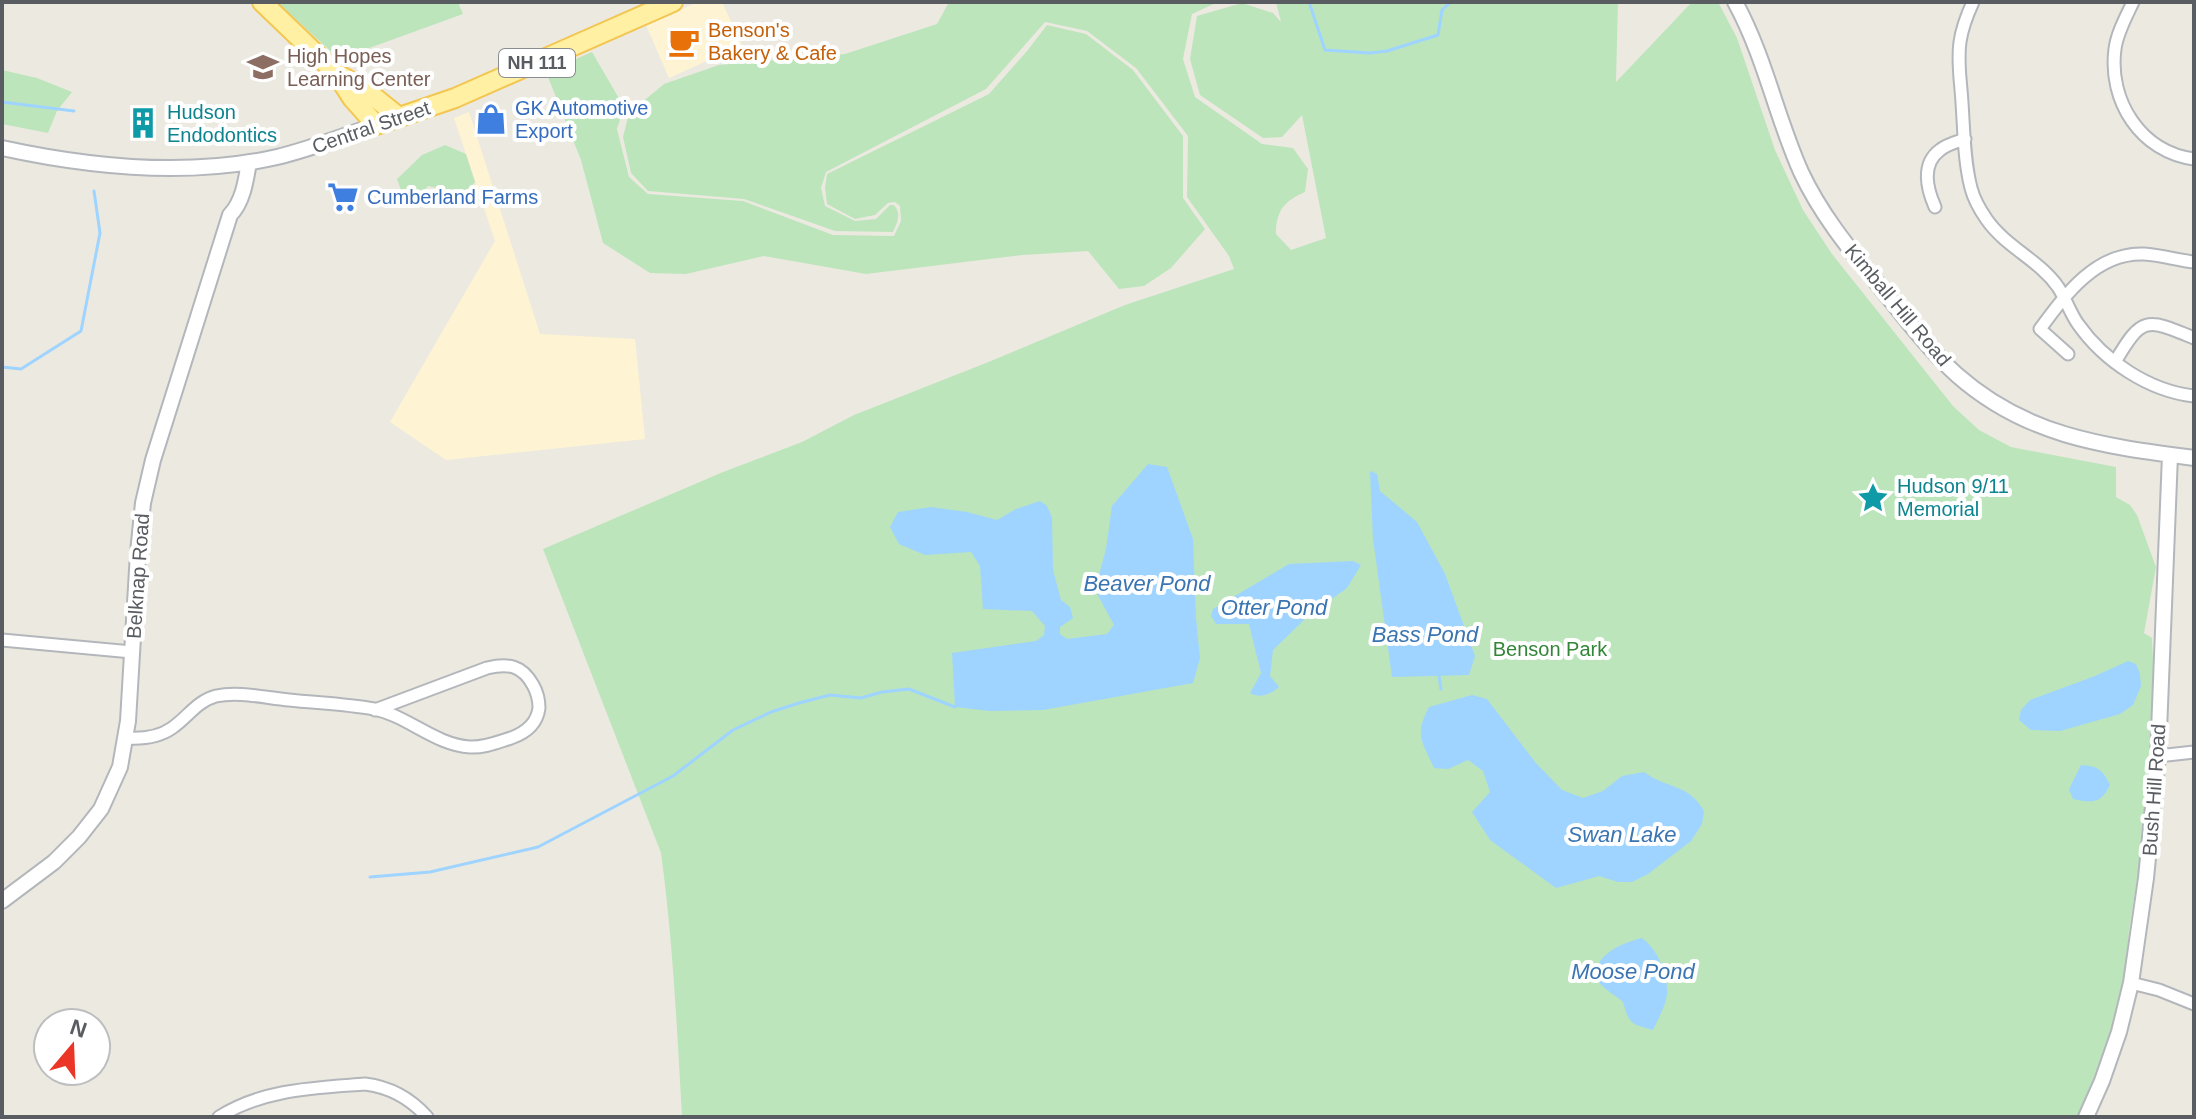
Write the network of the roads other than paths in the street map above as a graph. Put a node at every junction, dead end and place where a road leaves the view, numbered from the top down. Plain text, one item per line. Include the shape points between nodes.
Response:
1 (262, 2) edge
2 (673, 2) edge
3 (1735, 2) edge
4 (1973, 2) edge
5 (2133, 2) edge
6 (336, 73) junction
7 (399, 117) junction
8 (376, 125) junction
9 (1965, 139) junction
10 (2, 148) edge
11 (2194, 159) edge
12 (249, 162) junction
13 (1935, 207) dead end
14 (2194, 262) edge
15 (2063, 297) junction
16 (2194, 338) edge
17 (2068, 354) dead end
18 (2115, 362) junction
19 (2194, 396) edge
20 (2170, 455) junction
21 (2194, 458) edge
22 (2, 640) edge
23 (132, 652) junction
24 (375, 710) junction
25 (126, 738) junction
26 (2194, 752) edge
27 (2158, 756) junction
28 (2, 901) edge
29 (2131, 983) junction
30 (2194, 1004) edge
31 (219, 1117) edge
32 (427, 1117) edge
33 (2086, 1117) edge

1 - 6 main road
2 - 7 main road, Central Street / NH 111 via 455,98
3 - 20 street, Kimball Hill Road via 1815,197 1858,260 1939,358 1977,391 2044,428 2085,441
4 - 9 street via 1959,44
5 - 11 street via 2115,48 2121,101 2133,125 2151,142
6 - 7 main road
6 - 8 main road
7 - 8 main road, Central Street / NH 111
8 - 12 street, Central Street
9 - 13 street via 1932,158 1927,184
9 - 15 street via 1971,187 1981,212 2041,268
10 - 12 street, Central Street via 117,165
12 - 23 street, Belknap Road via 153,460 143,503
14 - 15 street via 2145,254 2124,257 2092,270
15 - 17 street via 2040,329
15 - 18 street via 2085,334
16 - 18 street via 2147,324 2130,337
18 - 19 street via 2168,391
20 - 21 street, Kimball Hill Road
20 - 27 street, Bush Hill Road
22 - 23 street
23 - 25 street, Belknap Road
24 - 24 street via 471,747 523,733 539,708 526,674 504,665
24 - 25 street via 228,694 201,702 164,733
25 - 28 street, Belknap Road via 101,809 54,862
26 - 27 street
27 - 29 street, Bush Hill Road
29 - 30 street
29 - 33 street, Bush Hill Road via 2111,1057
31 - 32 street via 274,1093 365,1084 399,1094

